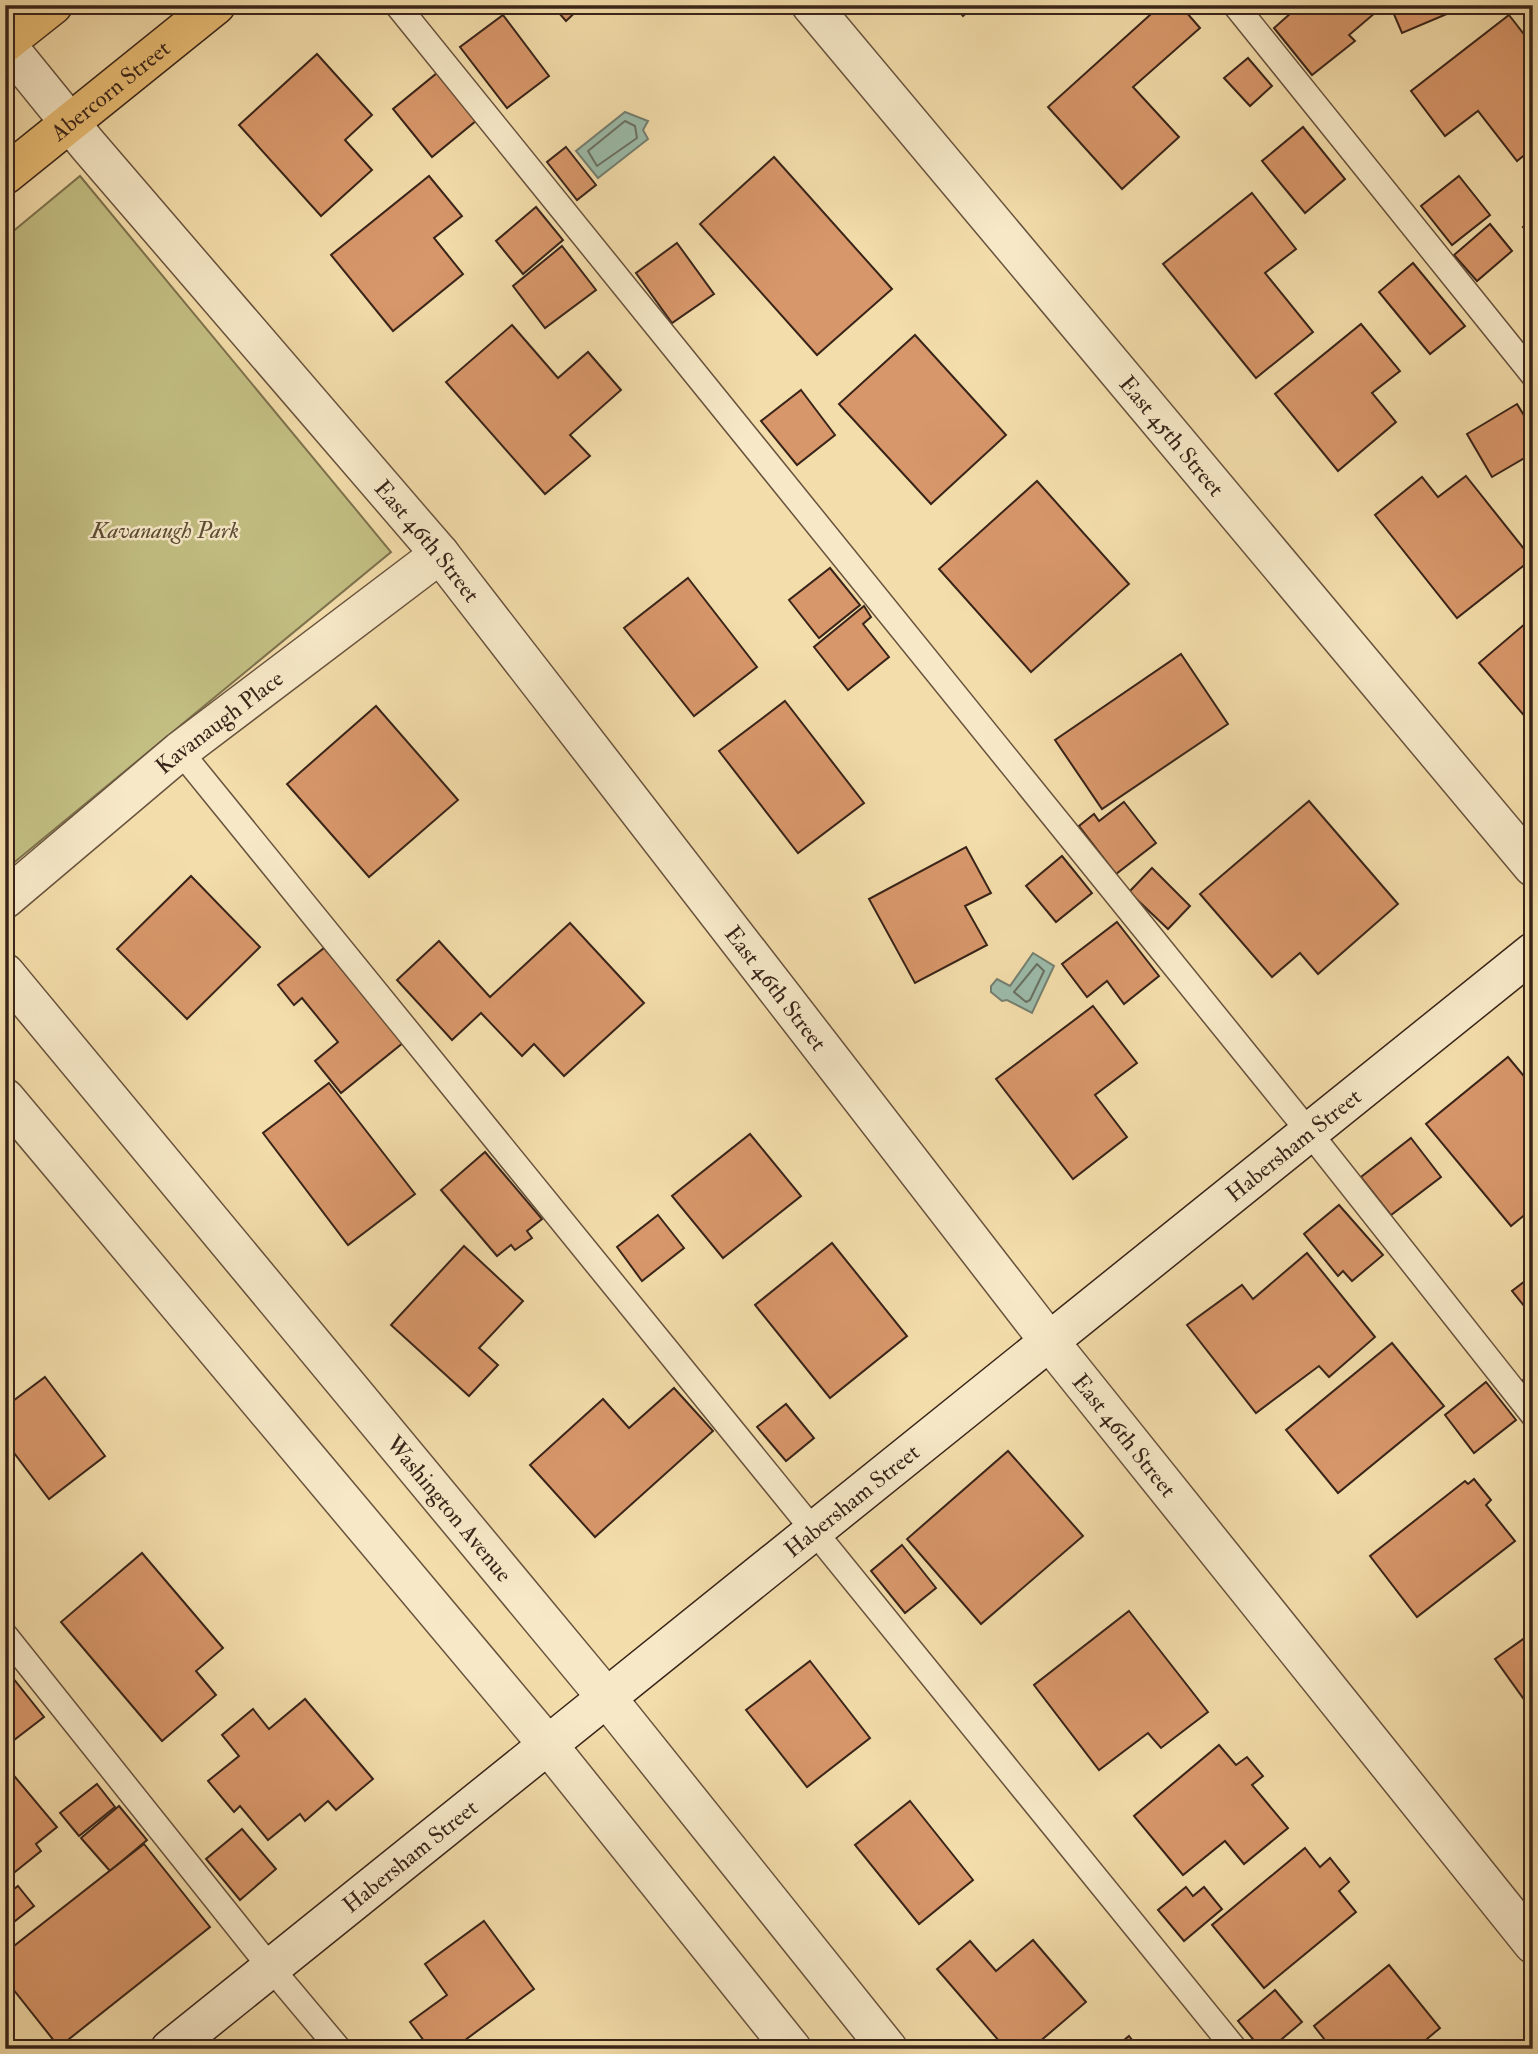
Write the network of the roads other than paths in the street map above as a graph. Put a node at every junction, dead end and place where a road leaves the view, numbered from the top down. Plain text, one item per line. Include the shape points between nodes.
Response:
1 (53, 5) edge
2 (216, 5) edge
3 (397, 5) edge
4 (811, 5) edge
5 (1235, 5) edge
6 (5, 43) edge
7 (69, 124) junction
8 (5, 175) edge
9 (1533, 375) edge
10 (440, 554) junction
11 (180, 751) junction
12 (1533, 867) edge
13 (5, 899) edge
14 (1533, 952) edge
15 (5, 973) edge
16 (5, 1098) edge
17 (1308, 1132) junction
18 (1049, 1341) junction
19 (1533, 1415) edge
20 (814, 1530) junction
21 (5, 1635) edge
22 (606, 1697) junction
23 (548, 1745) junction
24 (1533, 1944) edge
25 (272, 1967) junction
26 (170, 2049) edge
27 (339, 2049) edge
28 (792, 2049) edge
29 (888, 2049) edge
30 (1235, 2049) edge

1 - 6 main road
2 - 7 main road, Abercorn Street
3 - 17 lane
4 - 12 street, East 45th Street
5 - 9 lane
6 - 7 street, East 46th Street
7 - 8 main road, Abercorn Street
7 - 10 street, East 46th Street
10 - 11 street, Kavanaugh Place
10 - 18 street, East 46th Street
11 - 13 street, Kavanaugh Place
11 - 20 lane
14 - 17 street, Habersham Street
15 - 22 street, Washington Avenue
16 - 23 street
17 - 18 street, Habersham Street
17 - 19 lane
18 - 20 street, Habersham Street
18 - 24 street, East 46th Street
20 - 22 street, Habersham Street
20 - 30 lane
21 - 25 lane
22 - 23 street, Habersham Street
22 - 29 street, Washington Avenue
23 - 25 street, Habersham Street
23 - 28 street
25 - 26 street, Habersham Street
25 - 27 lane

